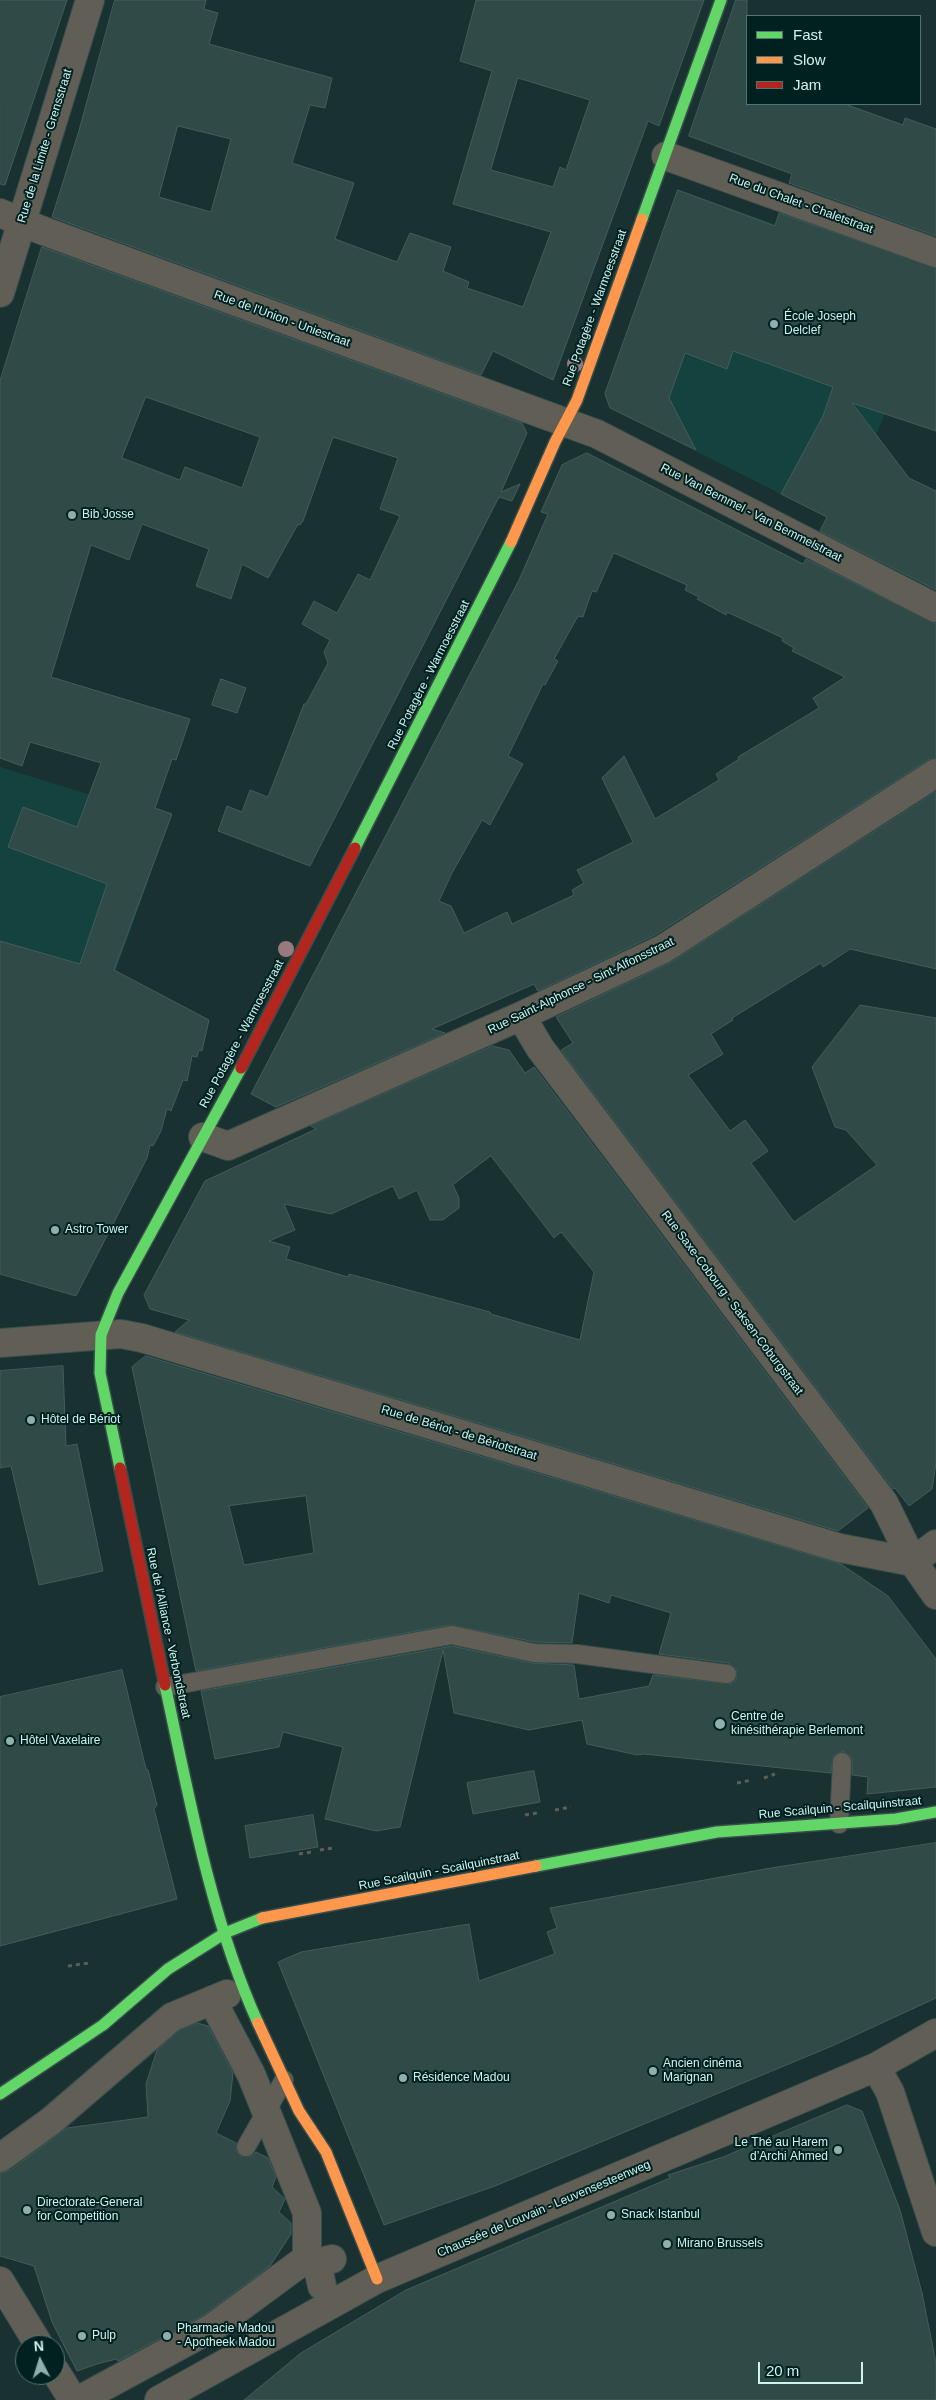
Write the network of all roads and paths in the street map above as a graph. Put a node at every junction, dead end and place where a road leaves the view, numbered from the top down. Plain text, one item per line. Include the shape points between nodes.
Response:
1 (90, 0) edge
2 (721, 0) edge
3 (666, 156) junction
4 (11, 217) edge
5 (936, 253) edge
6 (0, 292) edge
7 (565, 422) junction
8 (936, 608) edge
9 (936, 773) edge
10 (521, 1016) junction
11 (202, 1137) junction
12 (101, 1335) junction
13 (0, 1343) edge
14 (936, 1544) edge
15 (914, 1562) junction
16 (936, 1595) edge
17 (728, 1674) dead end
18 (165, 1687) junction
19 (842, 1762) dead end
20 (775, 1774) dead end
21 (764, 1778) dead end
22 (752, 1780) dead end
23 (737, 1783) dead end
24 (571, 1807) dead end
25 (555, 1810) dead end
26 (936, 1812) edge
27 (537, 1813) dead end
28 (525, 1815) dead end
29 (839, 1824) junction
30 (333, 1848) dead end
31 (320, 1850) dead end
32 (311, 1852) dead end
33 (299, 1854) dead end
34 (225, 1933) junction
35 (89, 1963) dead end
36 (68, 1966) dead end
37 (936, 2033) edge
38 (876, 2067) junction
39 (284, 2080) junction
40 (0, 2094) edge
41 (266, 2112) junction
42 (246, 2147) dead end
43 (0, 2158) edge
44 (936, 2232) edge
45 (377, 2279) junction
46 (0, 2281) edge
47 (33, 2335) edge
48 (64, 2385) edge
49 (73, 2400) edge
50 (79, 2400) edge
51 (159, 2400) edge

1 - 4 street, Rue de la Limite - Grensstraat
2 - 3 street, Rue Potagère - Warmoesstraat
3 - 5 street, Rue du Chalet - Chaletstraat
3 - 7 street, Rue Potagère - Warmoesstraat
4 - 6 street, Rue de la Limite - Grensstraat
4 - 7 street, Rue de l'Union - Uniestraat
7 - 8 street, Rue Van Bemmel - Van Bemmelstraat via 597,434
7 - 11 street, Rue Potagère - Warmoesstraat via 496,573
9 - 10 street, Rue Saint-Alphonse - Sint-Alfonsstraat via 663,949
10 - 11 street, Rue Saint-Alphonse - Sint-Alfonsstraat via 228,1146
10 - 15 street, Rue Saxe-Cobourg - Saksen-Coburgstraat via 540,1048 884,1504
11 - 12 street, Rue Potagère - Warmoesstraat via 118,1293
12 - 13 street, Rue de Bériot - de Bériotstraat
12 - 15 street, Rue de Bériot - de Bériotstraat via 142,1338 840,1548
12 - 18 street, Rue de l'Alliance - Verbondstraat via 100,1373
14 - 15 street
15 - 16 street, Rue Saxe-Cobourg - Saksen-Coburgstraat
17 - 18 lane via 577,1654 534,1653 452,1635
18 - 34 street, Rue de l'Alliance - Verbondstraat via 209,1879
19 - 29 lane
20 - 21 path
22 - 23 path
24 - 25 path
26 - 29 street, Rue Scailquin - Scailquinstraat
27 - 28 path
29 - 34 street, Rue Scailquin - Scailquinstraat via 717,1832 253,1920
30 - 31 path
32 - 33 path
34 - 39 street, Rue de l'Alliance - Verbondstraat via 242,1988
34 - 40 street, Rue Scailquin - Scailquinstraat via 168,1969 103,2025
35 - 36 path
37 - 38 street, Chaussée de Louvain - Leuvensesteenweg
38 - 44 street via 890,2092
38 - 45 street, Chaussée de Louvain - Leuvensesteenweg
39 - 41 lane
39 - 45 street, Rue de l'Alliance - Verbondstraat via 299,2111 326,2152
41 - 42 lane
41 - 43 street via 220,1997 172,2017 51,2121
41 - 50 street via 307,2213 319,2267
45 - 51 street, Chaussée de Louvain - Leuvensesteenweg
46 - 47 street
48 - 49 street

